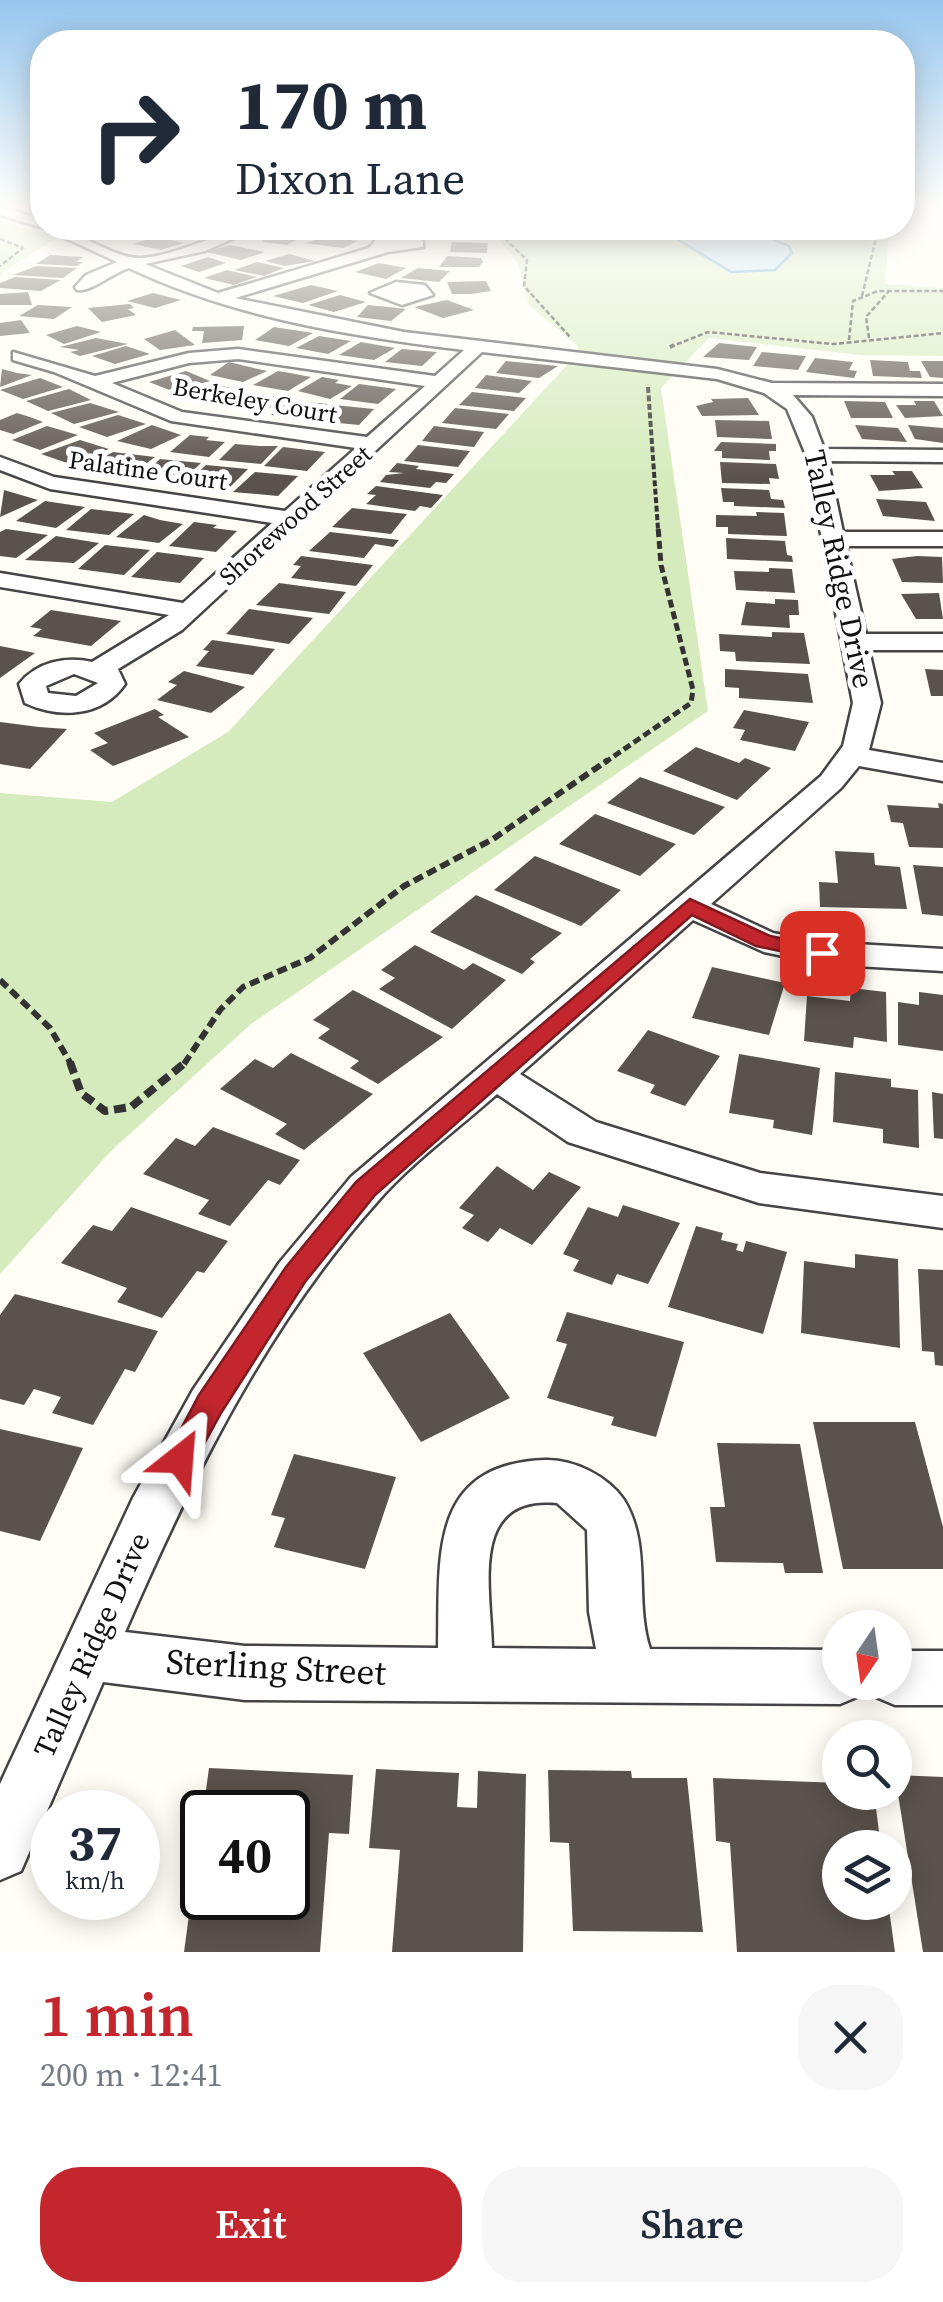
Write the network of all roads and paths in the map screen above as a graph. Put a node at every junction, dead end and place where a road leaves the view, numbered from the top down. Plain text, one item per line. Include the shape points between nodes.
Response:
1 (211, 296) edge
2 (223, 296) edge
3 (533, 296) edge
4 (866, 296) edge
5 (881, 296) edge
6 (862, 297) joint
7 (216, 298) junction
8 (943, 333) edge
9 (870, 338) junction
10 (849, 340) junction
11 (581, 342) dead end
12 (0, 344) edge
13 (480, 346) junction
14 (664, 352) junction
15 (10, 358) edge
16 (93, 382) junction
17 (438, 382) junction
18 (770, 389) junction
19 (943, 390) edge
20 (373, 444) junction
21 (816, 455) junction
22 (943, 456) edge
23 (0, 463) edge
24 (290, 519) junction
25 (833, 538) junction
26 (943, 539) edge
27 (0, 580) edge
28 (188, 611) junction
29 (854, 642) junction
30 (943, 642) edge
31 (99, 669) dead end
32 (854, 756) junction
33 (943, 772) edge
34 (690, 906) junction
35 (943, 960) edge
36 (0, 980) edge
37 (496, 1075) junction
38 (943, 1212) edge
39 (88, 1654) junction
40 (464, 1674) junction
41 (634, 1676) junction
42 (822, 1677) edge
43 (912, 1678) edge
44 (943, 1678) edge
45 (0, 1850) edge

1 - 7 street, Talley Ridge Drive
2 - 7 street
3 - 11 path
4 - 6 path
5 - 9 path via 866,317
6 - 10 path via 850,305
7 - 13 street, Talley Ridge Drive via 369,332
8 - 9 path
9 - 10 path
10 - 14 path via 723,334
12 - 15 street, Berkeley Court via 26,348
13 - 14 street, Talley Ridge Drive
13 - 17 street, Shorewood Street
14 - 18 street, Talley Ridge Drive
14 - 36 path via 648,378 661,565 691,703 493,839 404,886 310,958 244,987 220,1010 185,1064 131,1107 105,1111 81,1093 66,1049
15 - 16 street, Berkeley Court
16 - 17 street via 210,354
16 - 20 street, Berkeley Court via 178,417
17 - 20 street, Shorewood Street
18 - 19 street
18 - 21 street, Talley Ridge Drive via 804,414
20 - 24 street, Shorewood Street
21 - 22 street
21 - 25 street, Talley Ridge Drive
23 - 24 street, Palatine Court via 50,483
24 - 28 street, Shorewood Street
25 - 26 street
25 - 29 street, Talley Ridge Drive
27 - 28 street
28 - 31 street, Shorewood Street
29 - 30 street
29 - 32 street, Talley Ridge Drive via 867,703 866,732
32 - 33 street
32 - 34 street, Talley Ridge Drive
34 - 35 street via 764,942 822,953
34 - 37 street, Talley Ridge Drive
37 - 38 street via 582,1132 759,1188
37 - 39 street, Talley Ridge Drive via 366,1188 296,1274 210,1404
39 - 40 street, Sterling Street via 245,1673
39 - 45 street, Talley Ridge Drive
40 - 41 street, Sterling Street
40 - 41 street via 465,1535 477,1508 500,1487 531,1478 564,1482 592,1498 610,1524 620,1646
41 - 42 street, Sterling Street
43 - 44 street

